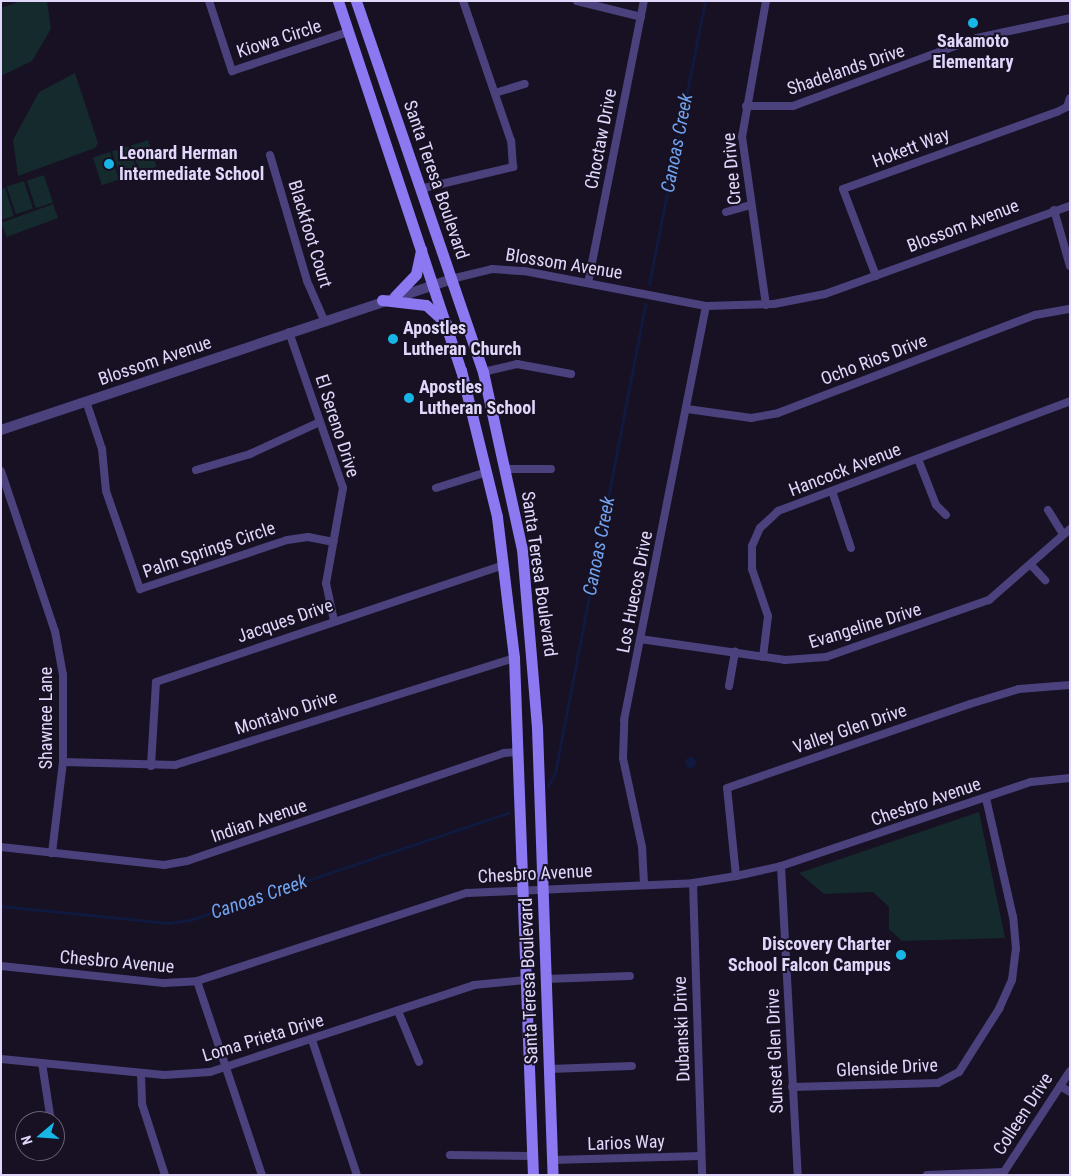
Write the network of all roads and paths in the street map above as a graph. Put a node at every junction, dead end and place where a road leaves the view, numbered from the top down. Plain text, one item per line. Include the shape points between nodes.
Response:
1 (209, 1) edge
2 (338, 1) edge
3 (356, 1) edge
4 (463, 1) edge
5 (577, 1) edge
6 (644, 1) edge
7 (766, 1) edge
8 (641, 17) junction
9 (1070, 18) edge
10 (348, 32) junction
11 (524, 84) dead end
12 (495, 93) junction
13 (1070, 98) edge
14 (746, 106) junction
15 (270, 156) dead end
16 (420, 189) junction
17 (750, 206) junction
18 (1070, 206) edge
19 (1054, 210) junction
20 (726, 212) dead end
21 (421, 248) junction
22 (1070, 266) edge
23 (876, 276) junction
24 (451, 279) junction
25 (588, 283) junction
26 (434, 284) junction
27 (395, 296) junction
28 (382, 300) junction
29 (766, 305) junction
30 (706, 306) junction
31 (1070, 309) edge
32 (324, 320) junction
33 (447, 324) junction
34 (289, 332) junction
35 (482, 372) junction
36 (571, 374) dead end
37 (86, 401) junction
38 (1070, 401) edge
39 (687, 409) junction
40 (320, 422) junction
41 (1, 430) edge
42 (918, 459) junction
43 (507, 469) junction
44 (551, 469) dead end
45 (196, 470) dead end
46 (1, 471) edge
47 (487, 472) junction
48 (436, 488) dead end
49 (832, 491) junction
50 (1048, 510) dead end
51 (946, 516) dead end
52 (1066, 531) edge
53 (334, 542) junction
54 (851, 548) dead end
55 (504, 565) junction
56 (1031, 565) junction
57 (1045, 580) dead end
58 (334, 620) junction
59 (640, 639) junction
60 (735, 652) junction
61 (763, 657) junction
62 (514, 658) junction
63 (1070, 685) edge
64 (729, 686) dead end
65 (518, 752) junction
66 (63, 762) junction
67 (151, 766) junction
68 (1070, 778) edge
69 (986, 798) junction
70 (1, 847) edge
71 (52, 853) junction
72 (781, 866) junction
73 (736, 876) junction
74 (693, 883) junction
75 (644, 884) junction
76 (543, 887) junction
77 (523, 888) junction
78 (1, 966) edge
79 (630, 976) dead end
80 (546, 979) junction
81 (526, 980) junction
82 (197, 981) junction
83 (398, 1011) junction
84 (312, 1040) junction
85 (1, 1058) edge
86 (419, 1062) dead end
87 (42, 1063) junction
88 (632, 1066) dead end
89 (226, 1068) junction
90 (549, 1069) junction
91 (1070, 1070) edge
92 (141, 1073) junction
93 (1060, 1086) junction
94 (792, 1087) junction
95 (1070, 1092) edge
96 (49, 1111) edge
97 (450, 1155) dead end
98 (532, 1156) junction
99 (701, 1156) junction
100 (552, 1160) junction
101 (1003, 1173) edge
102 (165, 1175) edge
103 (262, 1175) edge
104 (357, 1175) edge
105 (533, 1175) edge
106 (553, 1175) edge
107 (702, 1175) edge
108 (798, 1175) edge
109 (927, 1175) edge

1 - 10 street, Kiowa Circle via 232,71
2 - 10 main road, Santa Teresa Boulevard
3 - 16 main road, Santa Teresa Boulevard
4 - 12 street
5 - 8 street
6 - 8 street, Choctaw Drive
7 - 14 street, Cree Drive
8 - 25 street, Choctaw Drive
9 - 14 street, Shadelands Drive via 977,38 793,106
10 - 21 main road, Santa Teresa Boulevard
11 - 12 street
12 - 16 street via 511,141 513,167
13 - 23 street, Hokett Way via 1067,107 1057,112 843,189
14 - 17 street, Cree Drive via 742,137
15 - 32 street, Blackfoot Court via 307,281
16 - 24 main road, Santa Teresa Boulevard
17 - 20 street
17 - 29 street, Cree Drive
18 - 19 street, Blossom Avenue
19 - 22 street
19 - 23 street, Blossom Avenue
21 - 26 main road, Santa Teresa Boulevard
21 - 27 main road via 416,274
23 - 29 street, Blossom Avenue via 825,294
24 - 25 street, Blossom Avenue via 492,269
24 - 26 street, Blossom Avenue
24 - 35 main road, Santa Teresa Boulevard
25 - 30 street, Blossom Avenue
26 - 27 street, Blossom Avenue
26 - 33 main road, Santa Teresa Boulevard
27 - 28 street, Blossom Avenue
28 - 32 street, Blossom Avenue
28 - 33 main road via 426,305
29 - 30 street, Blossom Avenue
30 - 39 street, Los Huecos Drive
31 - 39 street, Ocho Rios Drive via 1035,315 778,413 751,418
32 - 34 street, Blossom Avenue
33 - 47 main road, Santa Teresa Boulevard
34 - 37 street, Blossom Avenue
34 - 40 street, El Sereno Drive
35 - 36 street via 517,364
35 - 43 main road, Santa Teresa Boulevard
37 - 41 street, Blossom Avenue
37 - 53 street, Palm Springs Circle via 102,449 106,491 140,590 287,540 308,537
38 - 42 street, Hancock Avenue
39 - 59 street, Los Huecos Drive
40 - 45 street via 250,454
40 - 53 street, El Sereno Drive via 342,488
42 - 49 street, Hancock Avenue
42 - 51 street via 936,505
43 - 44 street
43 - 76 main road, Santa Teresa Boulevard via 533,644
46 - 66 street, Shawnee Lane via 55,631 63,675
47 - 48 street
47 - 55 main road, Santa Teresa Boulevard
49 - 54 street
49 - 61 street, Hancock Avenue via 778,511 760,528 752,546 752,570 768,616
50 - 52 street
52 - 56 street, Evangeline Drive
53 - 58 street, El Sereno Drive via 326,583
55 - 58 street, Jacques Drive
55 - 62 main road, Santa Teresa Boulevard
56 - 57 street
56 - 61 street, Evangeline Drive via 1005,589 971,608 826,657 785,660
58 - 67 street, Jacques Drive via 156,682
59 - 60 street, Evangeline Drive
59 - 75 street, Los Huecos Drive via 624,720 622,758 642,847
60 - 61 street, Evangeline Drive
60 - 64 street
62 - 65 main road, Santa Teresa Boulevard
62 - 67 street, Montalvo Drive via 175,765
63 - 73 street, Valley Glen Drive via 1019,689 727,788
65 - 71 street, Indian Avenue via 504,753 187,861 164,865
65 - 77 main road, Santa Teresa Boulevard
66 - 67 street, Montalvo Drive
66 - 71 street, Shawnee Lane
68 - 69 street, Chesbro Avenue via 1031,782
69 - 72 street, Chesbro Avenue
69 - 94 street, Glenside Drive via 1014,917 1016,950 1012,980 999,1009 959,1072 938,1083
70 - 71 street, Indian Avenue
72 - 73 street, Chesbro Avenue
72 - 94 street, Sunset Glen Drive
73 - 74 street, Chesbro Avenue
74 - 75 street, Chesbro Avenue
74 - 99 street, Dubanski Drive
75 - 76 street, Chesbro Avenue
76 - 77 street, Chesbro Avenue
76 - 80 main road, Santa Teresa Boulevard
77 - 81 main road, Santa Teresa Boulevard
77 - 82 street, Chesbro Avenue via 448,899
78 - 82 street, Chesbro Avenue via 164,983
79 - 80 street
80 - 90 main road, Santa Teresa Boulevard
81 - 83 street, Loma Prieta Drive via 474,985
81 - 98 main road, Santa Teresa Boulevard
82 - 89 street
83 - 84 street, Loma Prieta Drive
83 - 86 street
84 - 89 street, Loma Prieta Drive
84 - 104 street
85 - 87 street, Loma Prieta Drive
87 - 92 street, Loma Prieta Drive
87 - 96 street
88 - 90 street
89 - 92 street, Loma Prieta Drive via 185,1075
89 - 103 street
90 - 100 main road, Santa Teresa Boulevard
91 - 93 street, Colleen Drive
92 - 102 street via 142,1104
93 - 95 street
93 - 101 street, Colleen Drive
94 - 108 street, Sunset Glen Drive
97 - 98 street
98 - 105 main road, Santa Teresa Boulevard
99 - 100 street, Larios Way
99 - 107 street, Dubanski Drive
100 - 106 main road, Santa Teresa Boulevard
101 - 109 street

